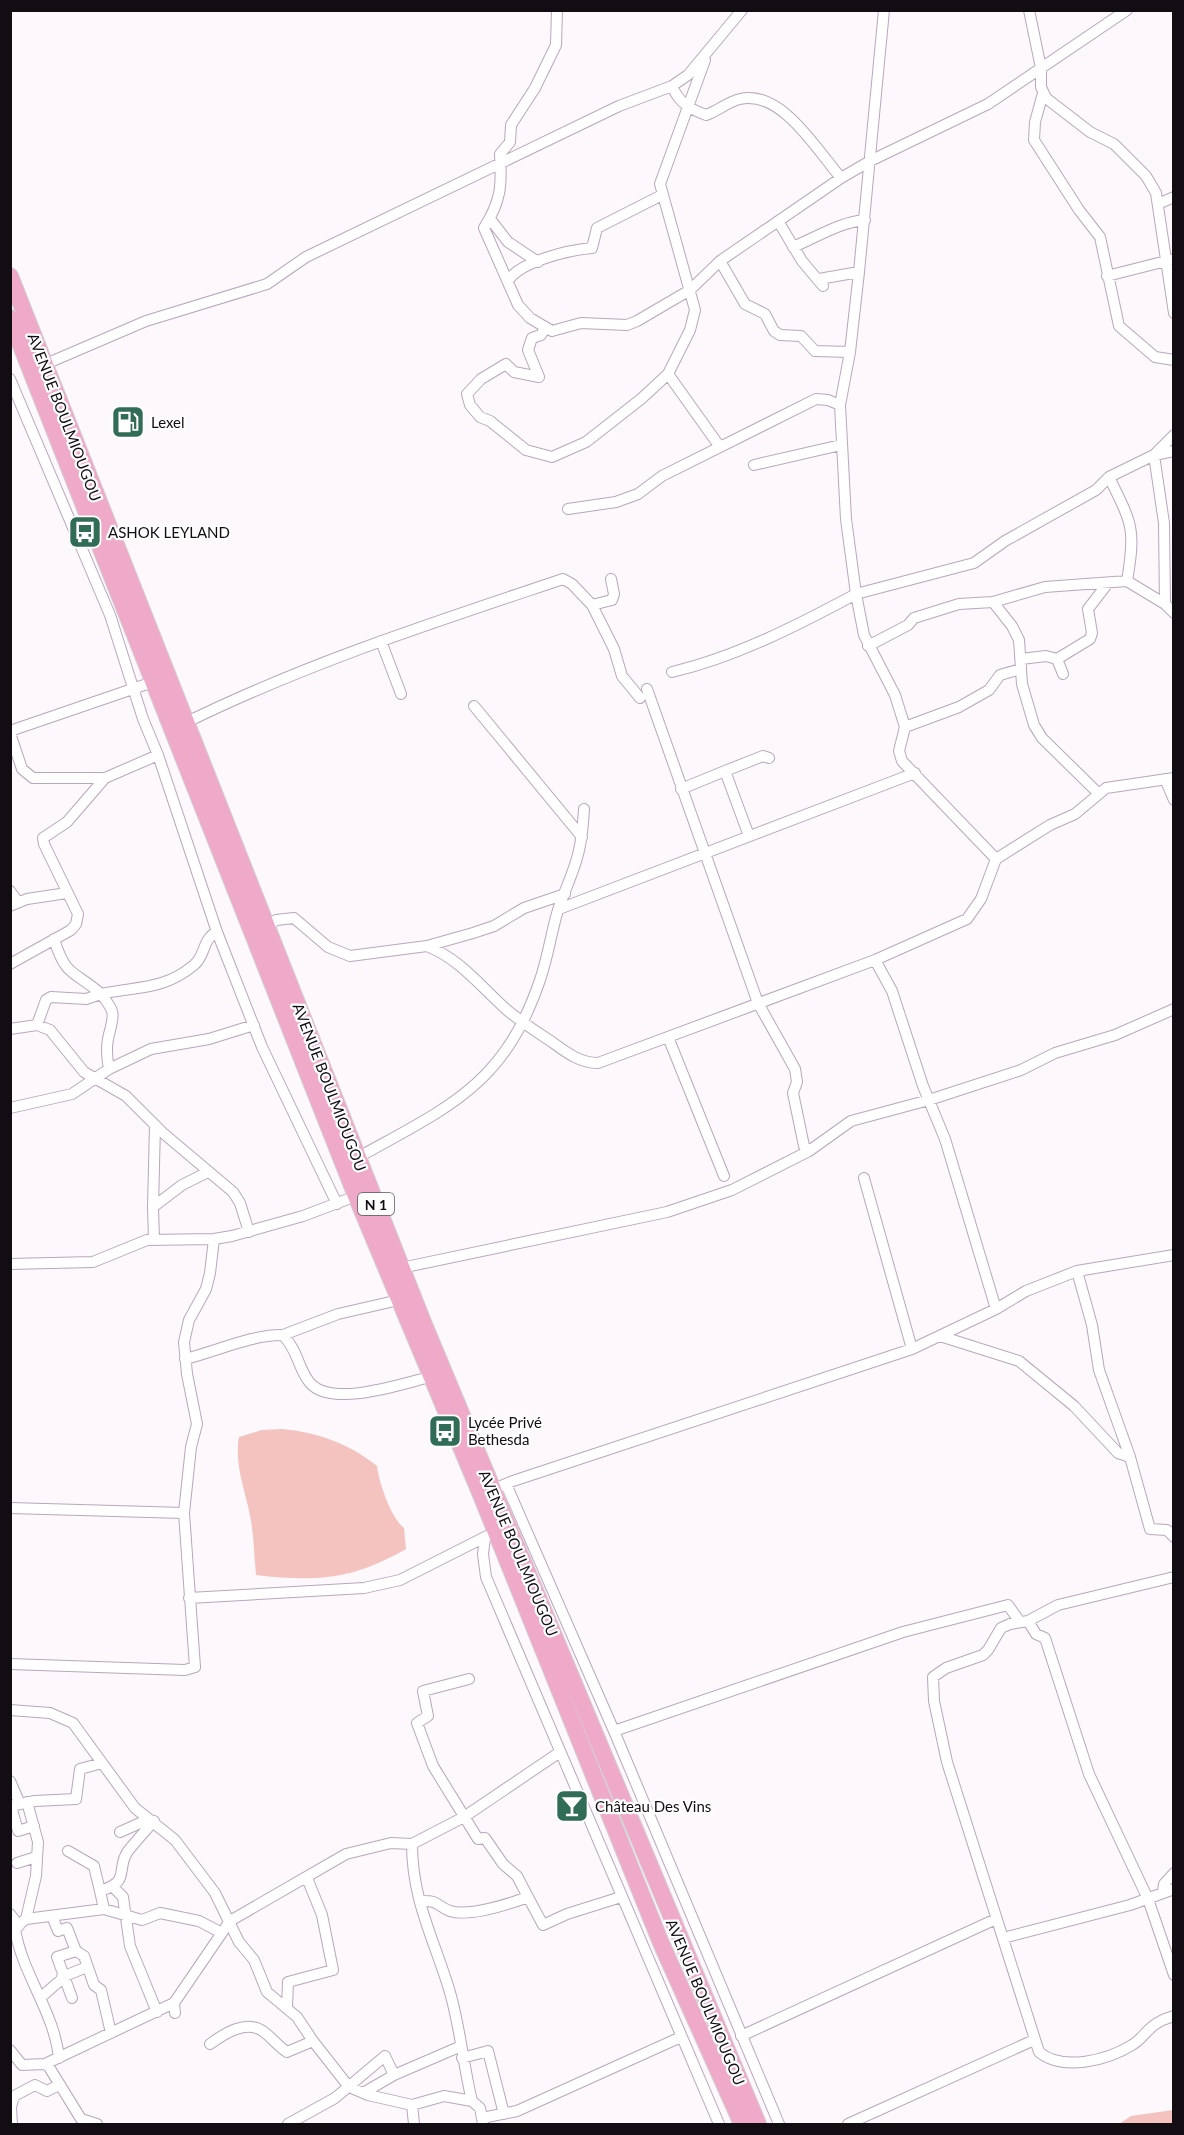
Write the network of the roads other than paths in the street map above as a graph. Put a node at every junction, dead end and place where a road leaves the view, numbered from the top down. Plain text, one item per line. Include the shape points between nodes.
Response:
1 (556, 10) edge
2 (742, 10) edge
3 (884, 10) edge
4 (1029, 10) edge
5 (1127, 10) edge
6 (707, 54) junction
7 (1041, 68) junction
8 (672, 86) junction
9 (1043, 93) junction
10 (688, 107) junction
11 (870, 161) junction
12 (501, 165) junction
13 (841, 178) junction
14 (662, 195) junction
15 (1173, 197) edge
16 (1158, 204) junction
17 (490, 219) junction
18 (865, 220) junction
19 (778, 221) junction
20 (793, 247) junction
21 (1170, 260) edge
22 (720, 261) junction
23 (538, 262) junction
24 (860, 272) junction
25 (10, 276) edge
26 (1107, 276) junction
27 (508, 281) junction
28 (690, 290) junction
29 (1173, 313) edge
30 (10, 318) edge
31 (545, 328) junction
32 (850, 352) junction
33 (1173, 360) edge
34 (38, 367) junction
35 (668, 374) junction
36 (10, 379) edge
37 (840, 405) junction
38 (1173, 435) edge
39 (841, 445) junction
40 (720, 447) junction
41 (1173, 451) edge
42 (1154, 455) junction
43 (754, 465) dead end
44 (1109, 477) junction
45 (568, 509) dead end
46 (1169, 522) edge
47 (611, 579) dead end
48 (1127, 581) junction
49 (1108, 583) junction
50 (856, 594) junction
51 (993, 602) junction
52 (1165, 604) junction
53 (592, 605) junction
54 (1173, 613) edge
55 (381, 641) junction
56 (868, 646) junction
57 (1057, 659) junction
58 (1021, 664) junction
59 (672, 672) dead end
60 (1064, 674) dead end
61 (153, 682) junction
62 (132, 688) junction
63 (401, 694) dead end
64 (474, 706) dead end
65 (185, 723) junction
66 (905, 727) junction
67 (10, 732) edge
68 (158, 756) junction
69 (770, 758) dead end
70 (725, 771) junction
71 (915, 773) junction
72 (105, 778) junction
73 (1169, 778) edge
74 (681, 789) junction
75 (1098, 793) junction
76 (1173, 800) edge
77 (584, 809) dead end
78 (749, 836) junction
79 (582, 837) junction
80 (705, 853) junction
81 (996, 860) junction
82 (10, 891) edge
83 (67, 893) junction
84 (565, 894) junction
85 (14, 904) edge
86 (559, 909) junction
87 (267, 927) junction
88 (217, 932) junction
89 (54, 939) junction
90 (427, 946) junction
91 (875, 960) junction
92 (10, 964) edge
93 (101, 994) junction
94 (759, 1003) junction
95 (1173, 1009) edge
96 (522, 1022) junction
97 (37, 1025) junction
98 (254, 1025) junction
99 (10, 1029) edge
100 (668, 1037) junction
101 (109, 1069) junction
102 (95, 1079) junction
103 (928, 1100) junction
104 (10, 1108) edge
105 (154, 1125) junction
106 (809, 1151) junction
107 (357, 1158) junction
108 (208, 1172) junction
109 (724, 1176) dead end
110 (864, 1178) dead end
111 (356, 1196) junction
112 (337, 1204) junction
113 (153, 1207) junction
114 (249, 1232) junction
115 (214, 1239) junction
116 (154, 1240) junction
117 (1173, 1255) edge
118 (10, 1264) edge
119 (401, 1268) junction
120 (1077, 1271) junction
121 (399, 1300) junction
122 (996, 1309) junction
123 (283, 1335) junction
124 (940, 1336) junction
125 (912, 1349) junction
126 (185, 1359) junction
127 (430, 1377) junction
128 (1130, 1457) junction
129 (493, 1490) junction
130 (10, 1508) edge
131 (184, 1513) junction
132 (490, 1535) junction
133 (1173, 1537) edge
134 (1173, 1577) edge
135 (189, 1598) junction
136 (1024, 1622) junction
137 (10, 1664) edge
138 (468, 1679) dead end
139 (10, 1710) edge
140 (614, 1731) junction
141 (560, 1752) junction
142 (102, 1763) junction
143 (10, 1780) edge
144 (17, 1804) edge
145 (464, 1817) junction
146 (151, 1820) junction
147 (34, 1826) junction
148 (120, 1832) dead end
149 (412, 1844) junction
150 (68, 1851) dead end
151 (36, 1857) junction
152 (17, 1863) dead end
153 (1173, 1873) edge
154 (308, 1878) junction
155 (113, 1887) junction
156 (100, 1891) junction
157 (1168, 1891) edge
158 (528, 1897) junction
159 (621, 1897) junction
160 (1148, 1899) junction
161 (420, 1901) junction
162 (104, 1909) junction
163 (10, 1914) edge
164 (67, 1914) junction
165 (52, 1916) junction
166 (125, 1917) junction
167 (996, 1919) junction
168 (230, 1921) junction
169 (17, 1926) edge
170 (67, 1928) junction
171 (222, 1933) junction
172 (1002, 1938) junction
173 (76, 1951) junction
174 (87, 1967) junction
175 (1173, 1975) edge
176 (62, 1977) junction
177 (40, 1998) junction
178 (72, 1998) dead end
179 (287, 2007) junction
180 (157, 2012) junction
181 (1173, 2016) edge
182 (111, 2033) junction
183 (741, 2036) junction
184 (681, 2037) junction
185 (1034, 2040) junction
186 (313, 2041) junction
187 (210, 2044) dead end
188 (10, 2050) edge
189 (461, 2052) junction
190 (59, 2058) junction
191 (45, 2064) junction
192 (394, 2076) junction
193 (59, 2085) junction
194 (349, 2086) junction
195 (363, 2093) junction
196 (472, 2101) junction
197 (412, 2105) junction
198 (504, 2114) junction
199 (482, 2121) edge
200 (81, 2122) edge
201 (12, 2124) edge
202 (97, 2124) edge
203 (288, 2124) edge
204 (414, 2124) edge
205 (719, 2124) edge
206 (742, 2124) edge
207 (758, 2124) edge
208 (779, 2124) edge
209 (848, 2124) edge

1 - 12 street via 556,45 511,125 510,142 500,154
2 - 6 street
3 - 11 street
4 - 7 street
5 - 7 street
6 - 8 street
6 - 10 street
7 - 9 street
7 - 11 street via 988,104
8 - 10 street via 678,99
8 - 12 street via 619,106
9 - 16 street via 1090,132 1114,144 1146,176
9 - 26 street via 1034,140 1100,237
10 - 13 street via 706,115 740,99 760,97 773,102
10 - 14 street via 660,184
11 - 13 street
11 - 18 street
12 - 17 street via 499,199
12 - 34 street via 306,257 267,284 146,321
13 - 19 street
14 - 23 street via 597,228 592,248
14 - 28 street
15 - 16 street
16 - 21 street
17 - 23 street via 508,242
17 - 27 street via 484,228
18 - 20 street via 842,223
18 - 24 street
19 - 20 street
19 - 22 street
20 - 24 street via 821,282
21 - 26 street
21 - 29 street
22 - 28 street
22 - 32 street via 746,304 765,314 774,331 788,337 801,336 815,351
23 - 27 street
24 - 32 street
25 - 34 highway, AVENUE BOULMIOUGOU / N 1
26 - 33 street via 1122,332 1155,357
27 - 31 street via 518,305
28 - 31 street via 627,325 581,323 552,331
28 - 35 street via 694,320
30 - 34 highway, AVENUE BOULMIOUGOU / N 1
31 - 35 street via 532,338 528,350 539,376 514,372 506,364 481,379 467,394 480,417 526,450 552,457 586,442
32 - 37 street
34 - 61 highway, AVENUE BOULMIOUGOU / N 1
34 - 65 highway, AVENUE BOULMIOUGOU / N 1
35 - 40 street
36 - 62 street via 98,582
37 - 39 street
37 - 40 street via 816,399
38 - 42 street
39 - 43 street
39 - 50 street
40 - 45 street via 662,476 638,494 616,502
41 - 42 street
42 - 44 street
42 - 46 street
44 - 48 street via 1132,525
44 - 50 street via 1096,490 1005,540 974,563
46 - 52 street
47 - 53 street via 612,600
48 - 49 street
48 - 52 street
49 - 51 street via 1045,587
49 - 57 street via 1088,609 1090,639
50 - 56 street
50 - 59 street via 791,627 695,667
51 - 56 street via 959,604 914,618
51 - 58 street via 1019,640
52 - 54 street
53 - 55 street via 563,579
53 - 74 street via 614,649 622,676 644,694
55 - 63 street
55 - 65 street via 281,679
56 - 66 street via 888,680
57 - 58 street via 1046,656
57 - 60 street
58 - 66 street via 1000,675 989,690 959,707
58 - 75 street via 1022,684 1042,738
61 - 62 street
61 - 111 highway, AVENUE BOULMIOUGOU / N 1
62 - 67 street
62 - 68 street
64 - 79 street
65 - 87 highway, AVENUE BOULMIOUGOU / N 1
66 - 71 street via 899,751 902,761
67 - 72 street via 22,769 29,777
68 - 72 street
68 - 88 street
69 - 70 street via 763,756
70 - 74 street
70 - 78 street
71 - 78 street
71 - 81 street
72 - 83 street via 67,822 43,838
73 - 75 street via 1118,785
73 - 76 street
74 - 80 street
75 - 81 street via 1075,814 1050,825
77 - 79 street
78 - 80 street
79 - 84 street
80 - 86 street
80 - 94 street
81 - 91 street via 981,899 967,919
82 - 85 street
83 - 85 street
83 - 89 street via 78,919 71,930
84 - 86 street
84 - 90 street via 524,908 494,926
86 - 96 street via 540,979
87 - 90 street via 276,920 294,918 328,947 350,956
87 - 107 highway, AVENUE BOULMIOUGOU / N 1
88 - 93 street via 208,937 199,960 168,982
88 - 98 street
89 - 92 street
89 - 93 street via 67,970
90 - 96 street via 458,963
91 - 94 street
91 - 103 street via 892,991
93 - 97 street via 86,999 51,997 46,1000
93 - 101 street via 115,1021 108,1040
94 - 100 street
94 - 106 street via 795,1069 797,1082 793,1093 804,1146
95 - 103 street via 1115,1035 1055,1053 1021,1070
96 - 100 street via 587,1063 612,1059
96 - 107 street via 502,1058 466,1094
97 - 99 street
97 - 102 street via 56,1034 76,1064
98 - 101 street via 209,1040 151,1049
98 - 112 street
100 - 109 street
101 - 102 street
102 - 104 street via 72,1094
102 - 105 street via 126,1096
103 - 106 street via 851,1121
103 - 122 street via 952,1159
105 - 108 street
105 - 113 street
106 - 119 street via 732,1190 667,1212
107 - 119 highway, AVENUE BOULMIOUGOU / N 1
108 - 113 street
108 - 114 street via 237,1197
110 - 125 street
111 - 112 street
111 - 121 highway, AVENUE BOULMIOUGOU / N 1
112 - 114 street
113 - 116 street
114 - 115 street
115 - 116 street
115 - 126 street via 206,1289 186,1329
116 - 118 street via 138,1242 93,1262
117 - 120 street
119 - 129 highway, AVENUE BOULMIOUGOU / N 1
120 - 122 street via 1026,1291
120 - 128 street via 1099,1370
121 - 123 street via 338,1314
121 - 127 highway, AVENUE BOULMIOUGOU / N 1
122 - 124 street
123 - 126 street via 244,1340
123 - 127 street via 297,1352 310,1382 324,1393 364,1392
124 - 125 street
124 - 128 street via 1019,1361 1074,1406 1118,1453
125 - 129 street
126 - 131 street via 197,1424 190,1447
127 - 129 highway, AVENUE BOULMIOUGOU / N 1
128 - 133 street via 1150,1529 1167,1530
129 - 132 highway, AVENUE BOULMIOUGOU / N 1
129 - 140 street
129 - 207 highway, AVENUE BOULMIOUGOU / N 1
130 - 131 street
131 - 135 street
132 - 135 street via 388,1584
132 - 141 street via 483,1554 486,1577
132 - 206 highway, AVENUE BOULMIOUGOU / N 1 via 661,1943
134 - 136 street via 1059,1605
135 - 137 street via 196,1663 191,1669
136 - 140 street via 1008,1605 903,1632
136 - 160 street via 1045,1638 1089,1774
136 - 167 street via 1001,1628 983,1655 946,1668 933,1677 941,1743
138 - 145 street via 423,1691 428,1716 417,1723 433,1766
139 - 142 street via 50,1713 67,1719
140 - 183 street
141 - 145 street
141 - 159 street
142 - 144 street via 80,1769 76,1799
142 - 146 street via 135,1808
143 - 144 street
144 - 147 street
144 - 147 street via 18,1831
145 - 149 street
145 - 158 street via 478,1839 485,1838 517,1876
146 - 148 street
146 - 155 street via 128,1852 122,1875
146 - 168 street via 175,1840
147 - 151 street
149 - 154 street via 391,1843 346,1854
149 - 161 street via 412,1874
150 - 156 street via 94,1866
151 - 152 street
151 - 169 street via 36,1876
153 - 157 street via 1164,1884
154 - 168 street
154 - 179 street via 324,1923 333,1970 288,1982
155 - 156 street
155 - 166 street via 123,1898
156 - 162 street
157 - 160 street
158 - 159 street via 543,1925
158 - 161 street via 489,1908 457,1911 449,1911 435,1901
159 - 184 street
160 - 172 street
160 - 175 street
161 - 189 street via 427,1932 448,1986
162 - 164 street
162 - 166 street
163 - 169 street
164 - 165 street
164 - 170 street
165 - 169 street
165 - 170 street via 58,1931
166 - 171 street via 142,1920 160,1913 199,1921
166 - 180 street via 130,1946
167 - 172 street
167 - 183 street
168 - 171 street
168 - 179 street via 239,1942 259,1969 267,1992
169 - 177 street via 19,1954
170 - 173 street
171 - 180 street via 174,2008
172 - 185 street
173 - 174 street via 84,1956
173 - 176 street via 59,1954
174 - 176 street
174 - 182 street via 101,1990
176 - 177 street
176 - 178 street
177 - 190 street via 51,2018
179 - 186 street
180 - 182 street
181 - 185 street via 1152,2026 1135,2044 1083,2062 1044,2056
182 - 190 street
183 - 208 street
184 - 198 street via 553,2096
184 - 205 street
185 - 209 street
186 - 187 street via 287,2052 261,2029 247,2027 233,2029
186 - 194 street
188 - 191 street via 24,2066
189 - 192 street
189 - 196 street
189 - 198 street via 490,2053
190 - 191 street
191 - 193 street
192 - 194 street via 386,2056
192 - 195 street
193 - 200 street
193 - 201 street via 47,2091 35,2085 14,2096
194 - 195 street
194 - 203 street
195 - 197 street
196 - 197 street via 444,2096
196 - 199 street via 480,2108
197 - 204 street
198 - 199 street
200 - 202 street

